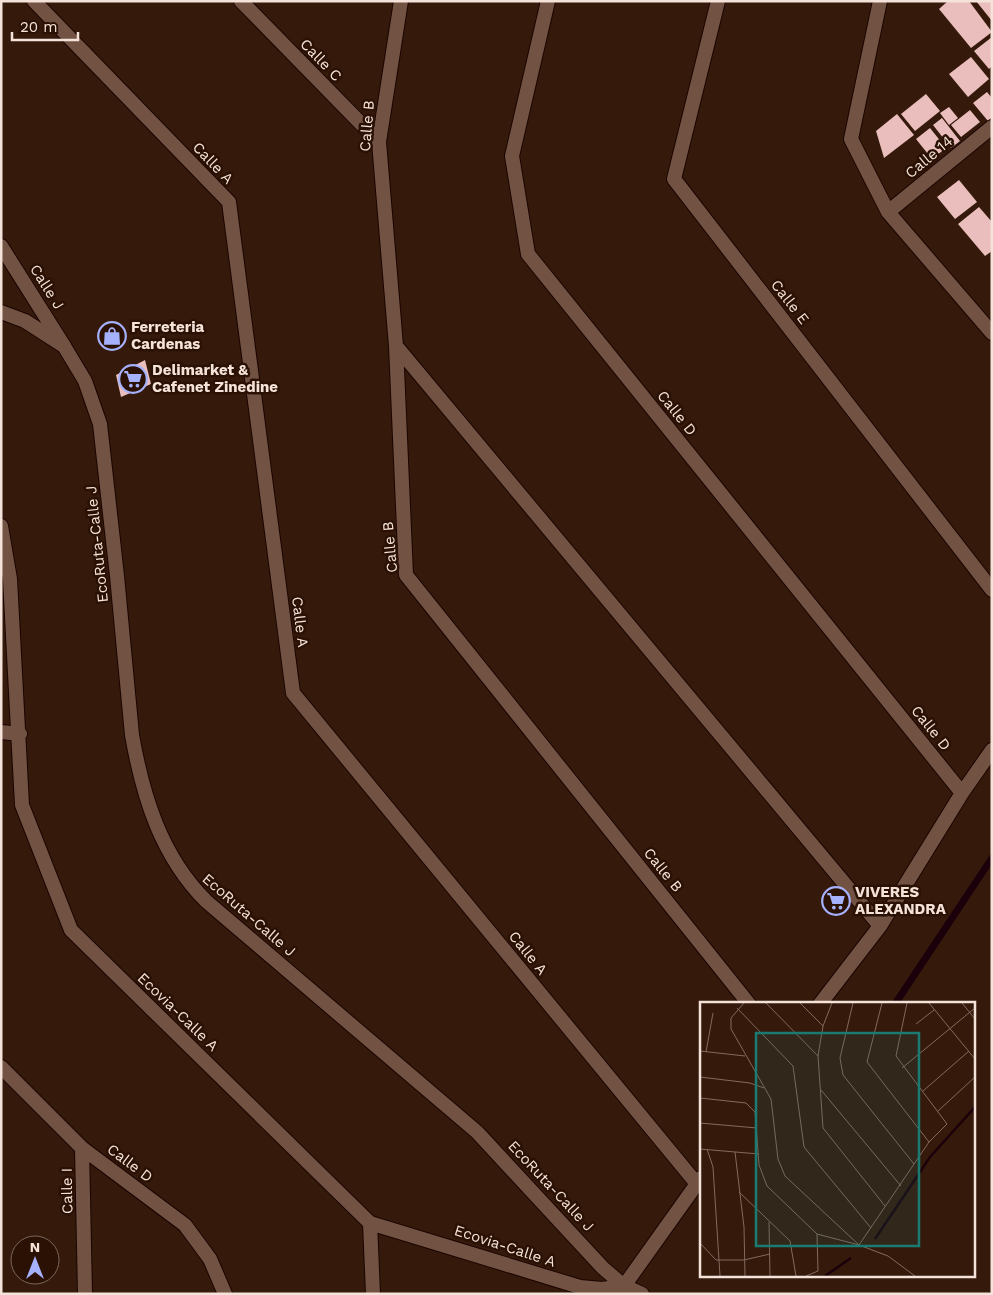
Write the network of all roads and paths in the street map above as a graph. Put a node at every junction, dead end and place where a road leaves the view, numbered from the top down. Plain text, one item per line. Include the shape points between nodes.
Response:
1 (34, 1) edge
2 (241, 1) edge
3 (401, 1) edge
4 (548, 1) edge
5 (718, 1) edge
6 (880, 1) edge
7 (992, 127) edge
8 (379, 142) junction
9 (888, 212) junction
10 (1, 246) edge
11 (1, 312) edge
12 (992, 333) edge
13 (64, 346) junction
14 (396, 346) junction
15 (1, 526) edge
16 (6, 578) edge
17 (992, 590) edge
18 (1, 732) edge
19 (20, 734) junction
20 (992, 750) edge
21 (962, 793) junction
22 (880, 926) junction
23 (747, 1002) edge
24 (822, 1002) edge
25 (1, 1067) edge
26 (82, 1148) junction
27 (699, 1181) edge
28 (370, 1222) junction
29 (624, 1286) junction
30 (85, 1294) edge
31 (225, 1294) edge
32 (373, 1294) edge
33 (642, 1294) edge

1 - 27 street, Calle A via 229,202 293,693
2 - 8 street, Calle C
3 - 8 street, Calle B
4 - 21 street, Calle D via 512,156 528,254
5 - 17 street, Calle E via 674,179
6 - 9 street via 851,140
7 - 9 street, Calle 14
8 - 14 street, Calle B
9 - 12 street
10 - 13 street, Calle J
11 - 13 street, EcoRuta-Calle J via 25,321
13 - 29 street, EcoRuta-Calle J via 85,381 100,424 132,735 143,791 168,852 190,885 206,901 477,1132
14 - 22 street
14 - 23 street, Calle B via 406,576
15 - 16 street, Ecovia-Calle A
16 - 19 street, Ecovia-Calle A
18 - 19 street
19 - 28 street, Ecovia-Calle A via 22,804 71,930
20 - 21 street
21 - 22 street
22 - 24 street
25 - 26 street, Calle D
26 - 30 street, Calle I
26 - 31 street, Calle D via 185,1225 210,1259
27 - 29 street
28 - 29 street, Ecovia-Calle A via 580,1287
28 - 32 street
29 - 33 street, EcoRuta-Calle J

